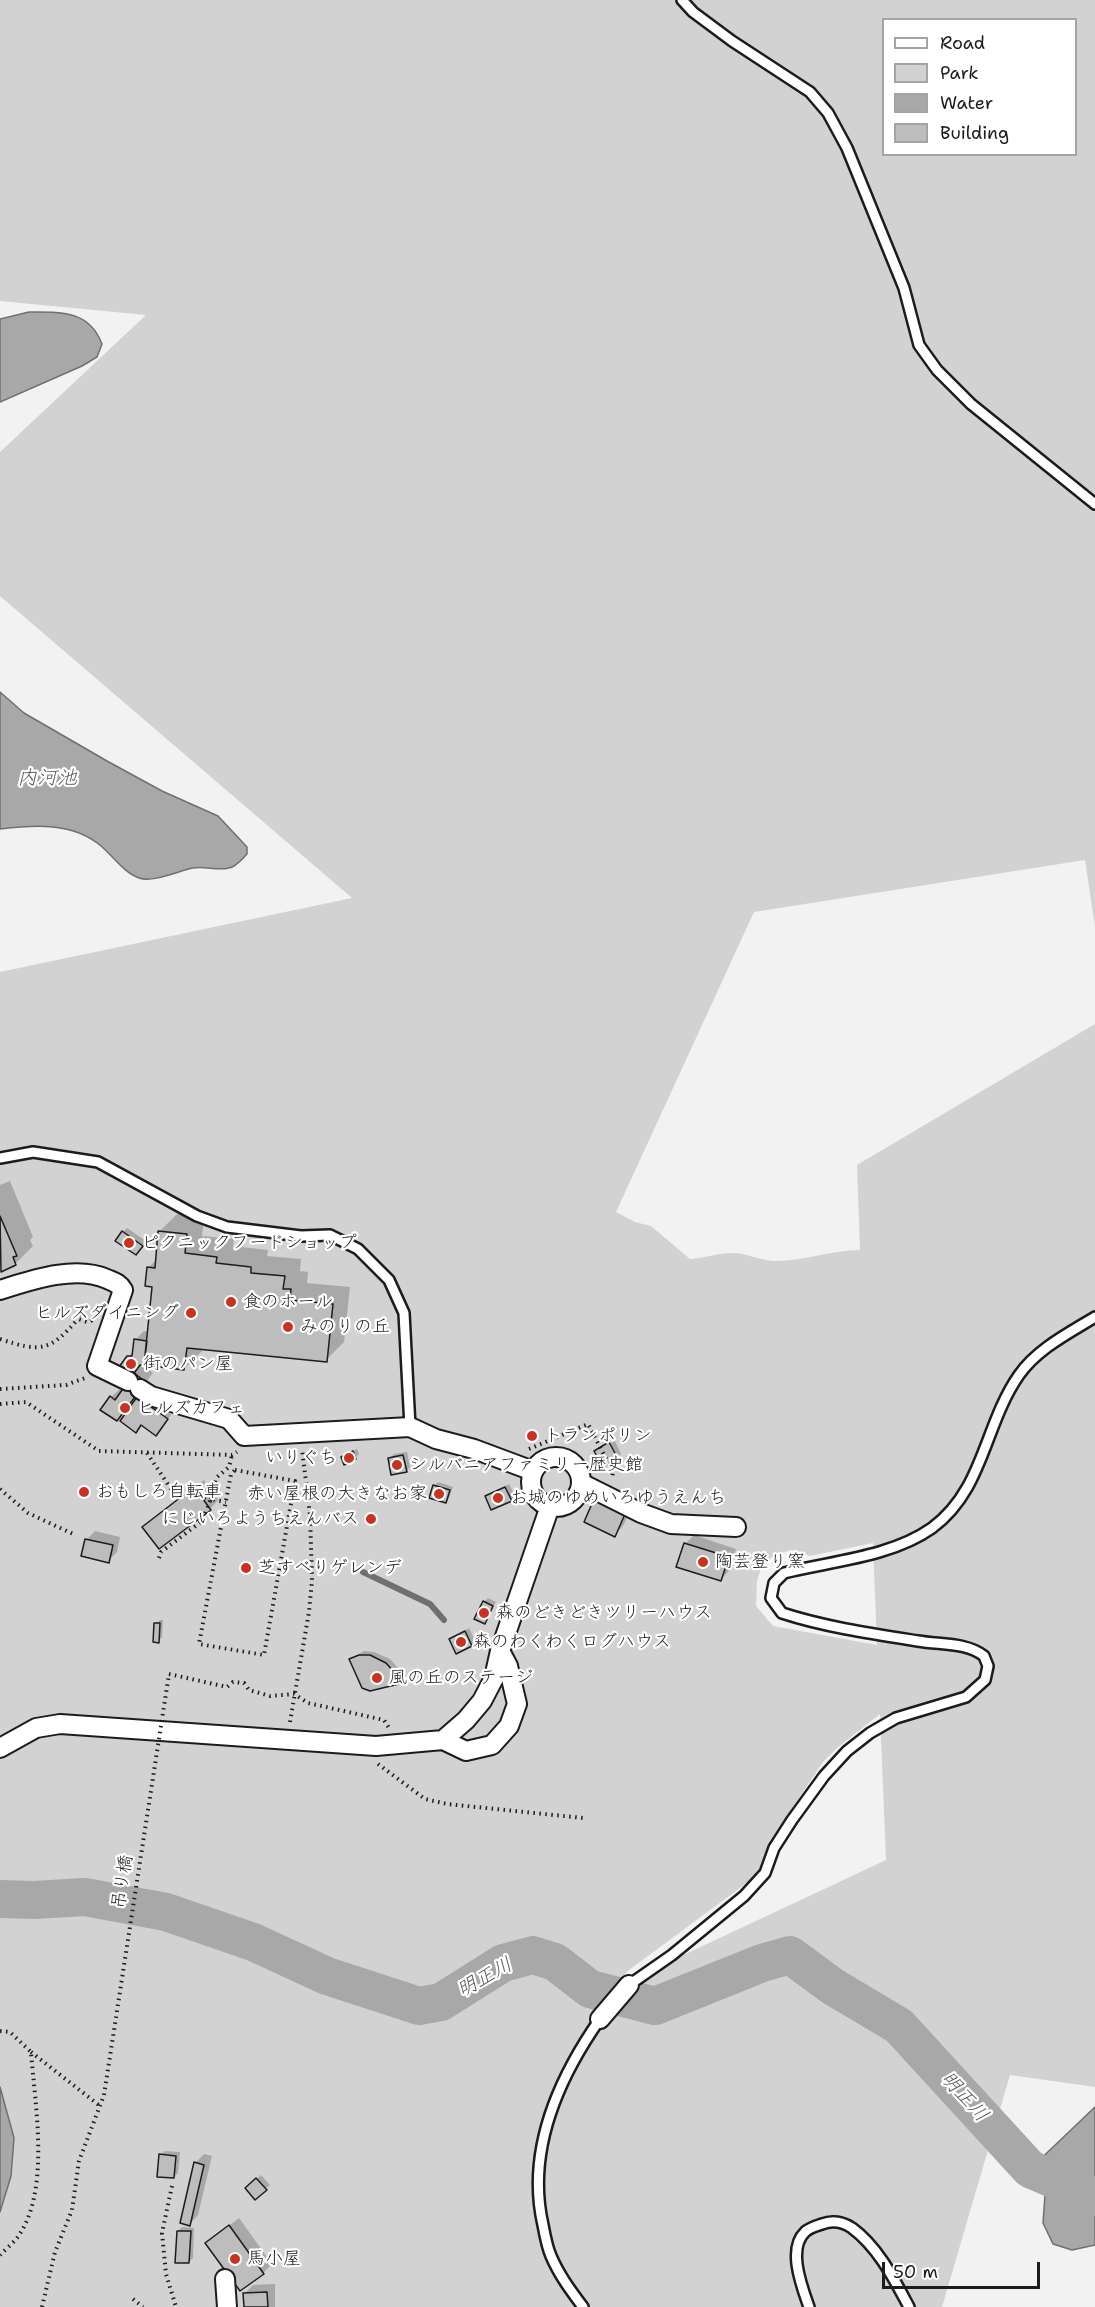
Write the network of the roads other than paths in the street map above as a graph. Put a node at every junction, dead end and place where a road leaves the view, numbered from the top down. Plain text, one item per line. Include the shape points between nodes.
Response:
1 (682, 0) edge
2 (1095, 504) edge
3 (0, 1158) edge
4 (0, 1290) edge
5 (1095, 1317) edge
6 (410, 1426) junction
7 (533, 1471) junction
8 (581, 1484) junction
9 (550, 1506) junction
10 (736, 1527) dead end
11 (500, 1651) junction
12 (443, 1740) junction
13 (0, 1748) edge
14 (629, 1985) joint
15 (600, 2019) joint
16 (225, 2279) dead end
17 (227, 2307) edge
18 (583, 2307) edge
19 (809, 2307) edge
20 (909, 2307) edge

1 - 2 lane via 724,35 810,92 828,113 847,148 904,288 920,345 937,370 971,404
3 - 6 lane via 33,1152 98,1162 197,1216 226,1227 301,1236 330,1234 358,1249 389,1280 404,1313
4 - 6 street via 72,1273 95,1274 120,1285 123,1290 97,1366 151,1396 229,1419 244,1436
5 - 14 lane via 1052,1344 1020,1373 966,1492 941,1520 898,1545 784,1573 774,1583 771,1598 782,1612 869,1632 966,1647 984,1656 988,1666 985,1680 966,1697 896,1718 847,1751 792,1820 774,1848 765,1873 744,1896
6 - 7 street via 436,1439
7 - 8 street via 546,1459 562,1458 576,1467
7 - 9 street via 534,1493
8 - 9 street via 567,1504
8 - 10 street via 671,1524
9 - 11 street
11 - 12 street via 494,1678 482,1701
11 - 12 street via 508,1666 517,1704 509,1726 492,1745 466,1751
12 - 13 street via 376,1746 60,1724 36,1728
14 - 15 street
15 - 18 lane via 561,2084 538,2163 541,2216 550,2255
16 - 17 street
19 - 20 lane via 796,2257 799,2240 814,2226 839,2222 870,2246

